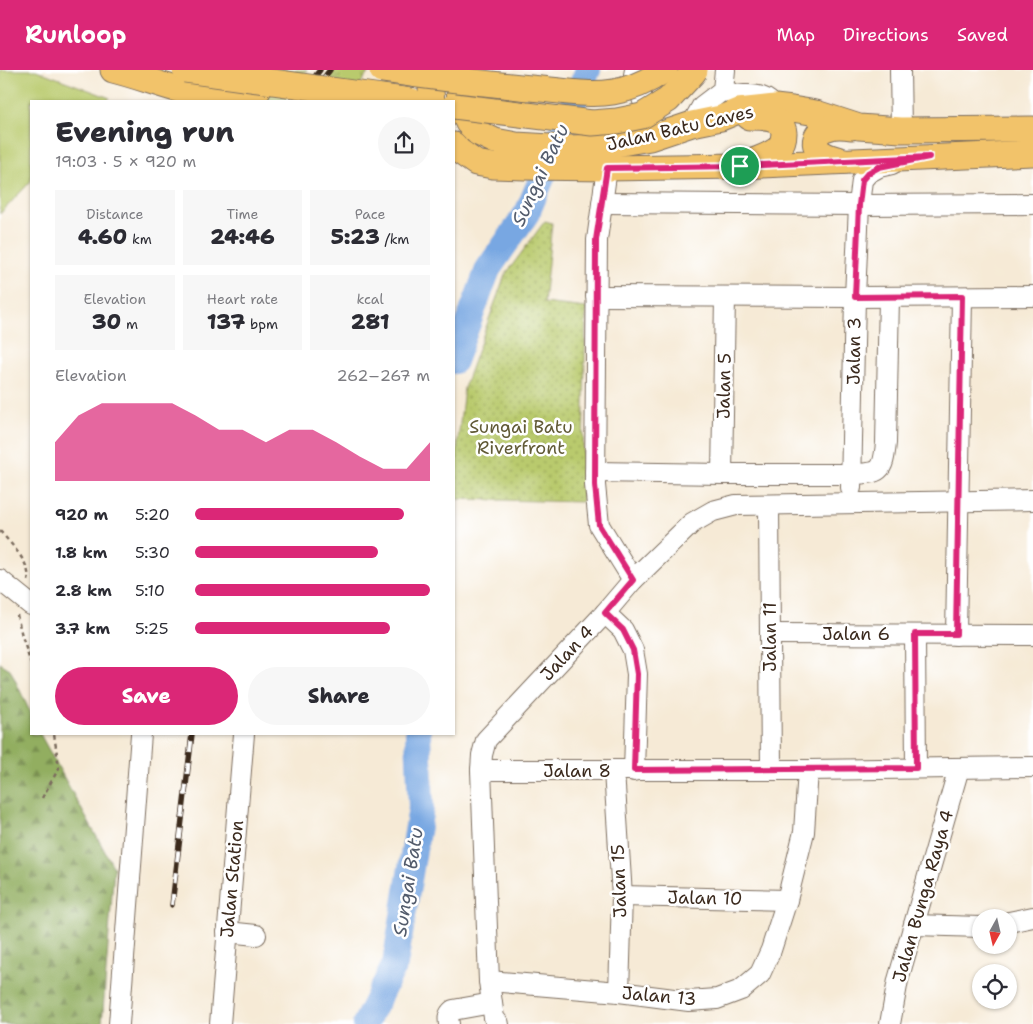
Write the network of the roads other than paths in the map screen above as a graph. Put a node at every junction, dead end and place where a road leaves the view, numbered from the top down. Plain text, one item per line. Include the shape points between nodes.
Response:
1 (113, 70) edge
2 (264, 70) edge
3 (382, 70) edge
4 (461, 70) edge
5 (635, 70) edge
6 (665, 70) edge
7 (695, 70) edge
8 (900, 70) edge
9 (724, 80) edge
10 (188, 87) edge
11 (426, 93) edge
12 (247, 98) edge
13 (455, 106) edge
14 (775, 107) junction
15 (721, 118) junction
16 (692, 124) junction
17 (455, 127) edge
18 (858, 127) junction
19 (1033, 129) edge
20 (901, 130) junction
21 (478, 134) junction
22 (655, 136) junction
23 (455, 146) edge
24 (1033, 153) edge
25 (929, 157) junction
26 (465, 161) edge
27 (600, 161) junction
28 (844, 161) junction
29 (740, 166) junction
30 (602, 203) junction
31 (1033, 204) edge
32 (859, 205) junction
33 (596, 296) junction
34 (962, 296) junction
35 (1033, 296) edge
36 (725, 297) junction
37 (855, 297) junction
38 (889, 297) junction
39 (595, 472) junction
40 (722, 474) junction
41 (852, 474) junction
42 (1033, 500) edge
43 (959, 502) junction
44 (851, 504) junction
45 (769, 505) junction
46 (633, 580) junction
47 (605, 613) junction
48 (770, 634) junction
49 (915, 634) junction
50 (956, 634) junction
51 (1033, 635) edge
52 (141, 735) edge
53 (244, 735) edge
54 (1033, 767) edge
55 (916, 768) junction
56 (960, 768) junction
57 (481, 770) junction
58 (634, 770) junction
59 (771, 770) junction
60 (808, 770) junction
61 (614, 771) junction
62 (622, 896) junction
63 (788, 900) junction
64 (1033, 918) edge
65 (1018, 920) edge
66 (914, 925) junction
67 (972, 927) edge
68 (227, 932) junction
69 (256, 935) dead end
70 (489, 981) junction
71 (619, 992) junction
72 (492, 1003) junction
73 (119, 1024) edge
74 (220, 1024) edge
75 (449, 1024) edge
76 (498, 1024) edge
77 (890, 1024) edge

1 - 10 main road
2 - 12 main road via 257,92
3 - 6 main road, bridge via 592,94 630,88
4 - 21 main road via 459,92 462,112
5 - 22 street
7 - 13 main road, Jalan Batu Caves, bridge via 668,100 642,116 617,121 592,123
8 - 20 street
9 - 14 street via 734,94 760,96
9 - 16 street
10 - 11 main road, bridge
10 - 12 main road via 209,96
14 - 15 main road, Jalan Batu Caves
14 - 18 main road, Jalan Batu Caves via 816,113
15 - 16 main road, Jalan Batu Caves
15 - 29 main road via 765,118 777,122 784,131 782,144 777,149
16 - 22 main road, Jalan Batu Caves
17 - 21 street
18 - 20 main road, Jalan Batu Caves
18 - 28 main road via 826,128 816,137 820,152
19 - 20 main road, Jalan Batu Caves
21 - 27 main road, Jalan Batu Caves via 516,145 568,148
22 - 27 main road, Jalan Batu Caves
23 - 26 main road, Jalan Batu Caves
24 - 25 main road, Jalan Batu Caves
25 - 28 main road, Jalan Batu Caves
25 - 32 street, Jalan 3 via 879,167 868,173 862,180
26 - 27 main road, Jalan Batu Caves via 524,167
27 - 29 main road, Jalan Batu Caves
27 - 30 street
28 - 29 main road, Jalan Batu Caves
30 - 32 street
30 - 33 street via 596,240
31 - 32 street
32 - 37 street, Jalan 3
33 - 36 street
33 - 39 street
34 - 35 street
34 - 38 street
34 - 43 street
36 - 37 street
36 - 40 street, Jalan 5
37 - 38 street
37 - 41 street, Jalan 3
38 - 41 street via 884,460 881,467 872,473
39 - 40 street
39 - 46 street via 599,525
40 - 41 street
41 - 44 street, Jalan 3
42 - 43 street, Jalan 4
43 - 44 street, Jalan 4
43 - 50 street
44 - 45 street, Jalan 4
45 - 46 street, Jalan 4 via 736,505 713,511 692,523
45 - 48 street, Jalan 11
46 - 47 street, Jalan 4
47 - 57 street, Jalan 4 via 486,740
47 - 58 street via 623,630 635,658
48 - 49 street, Jalan 6
48 - 59 street, Jalan 11
49 - 50 street, Jalan 6
49 - 55 street
50 - 51 street, Jalan 6
52 - 73 street
53 - 68 street, Jalan Station
54 - 56 street, Jalan 8
55 - 56 street, Jalan 8
55 - 60 street, Jalan 8
56 - 66 street, Jalan Bunga Raya 4
57 - 61 street, Jalan 8
57 - 70 street, Jalan 4
58 - 59 street, Jalan 8
58 - 61 street, Jalan 8
59 - 60 street, Jalan 8
60 - 63 street, Jalan 13 via 804,832
61 - 62 street, Jalan 15
62 - 63 street, Jalan 10
62 - 71 street, Jalan 15
63 - 71 street, Jalan 13 via 760,974 741,990 717,999 688,1001
64 - 65 street
66 - 67 street
66 - 77 street, Jalan Bunga Raya 4 via 898,980
68 - 69 street
68 - 74 street, Jalan Station
70 - 71 street, Jalan 13
70 - 72 street, Jalan 4
72 - 75 street via 453,1010 449,1013
72 - 76 street, Jalan 4

